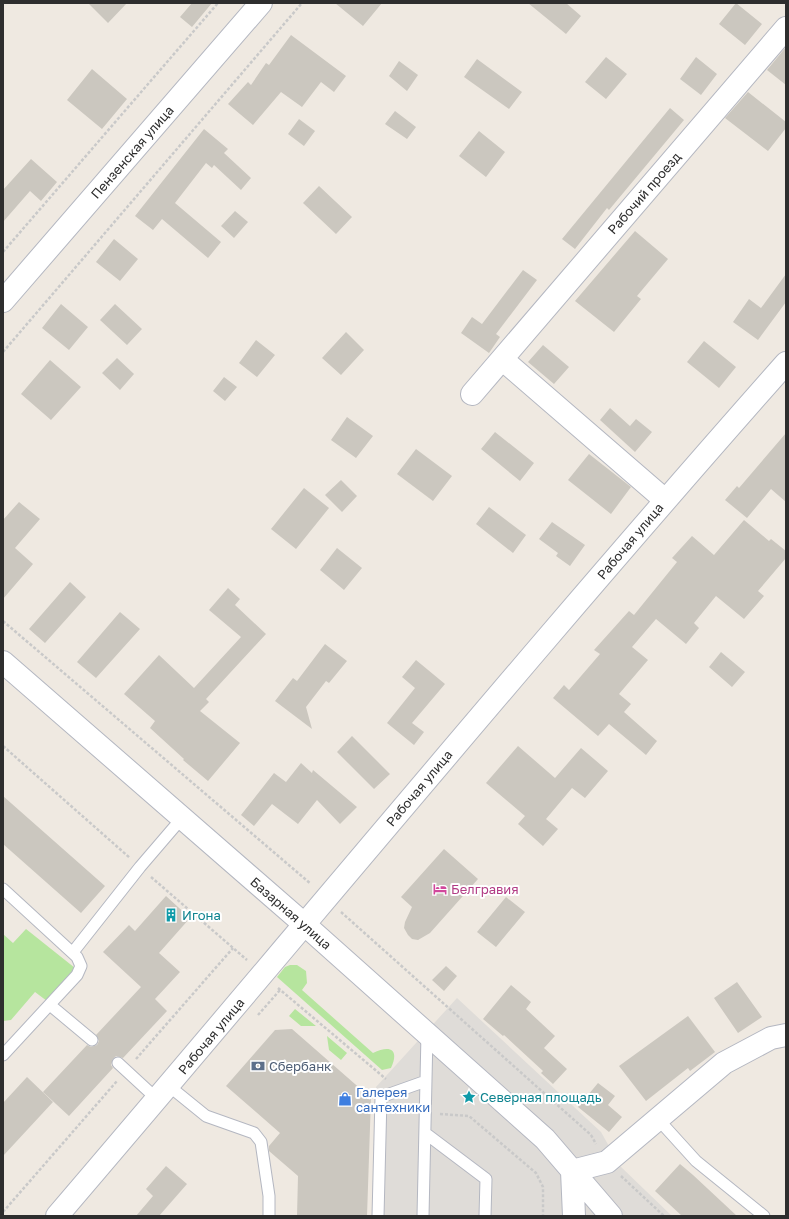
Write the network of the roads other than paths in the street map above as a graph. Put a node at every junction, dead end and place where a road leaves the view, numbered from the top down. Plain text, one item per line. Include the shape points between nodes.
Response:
1 (261, 3) edge
2 (786, 28) edge
3 (3, 301) edge
4 (502, 359) junction
5 (786, 363) edge
6 (472, 394) dead end
7 (665, 500) junction
8 (3, 662) edge
9 (182, 818) junction
10 (3, 889) edge
11 (304, 924) junction
12 (73, 952) junction
13 (50, 1005) junction
14 (427, 1034) junction
15 (786, 1034) edge
16 (92, 1040) dead end
17 (3, 1055) edge
18 (118, 1063) dead end
19 (426, 1081) junction
20 (163, 1092) junction
21 (657, 1118) junction
22 (425, 1133) junction
23 (572, 1171) junction
24 (57, 1216) edge
25 (268, 1216) edge
26 (378, 1216) edge
27 (422, 1216) edge
28 (485, 1216) edge
29 (574, 1216) edge
30 (611, 1216) edge
31 (764, 1216) edge

1 - 3 street, Пензенская улица
2 - 4 street, Рабочий проезд
4 - 6 street, Рабочий проезд
4 - 7 street
5 - 7 street, Рабочая улица
7 - 11 street, Рабочая улица
8 - 9 street, Базарная улица
9 - 11 street, Базарная улица
9 - 12 lane
10 - 12 lane
11 - 14 street, Базарная улица
11 - 20 street, Рабочая улица
12 - 13 lane via 80,961 80,971
13 - 16 lane
13 - 17 lane
14 - 19 lane
14 - 23 street, Базарная улица via 545,1139
15 - 21 street via 771,1038 724,1062
18 - 20 lane
19 - 22 lane
19 - 26 lane via 381,1097
20 - 24 street, Рабочая улица
20 - 25 lane via 206,1116 254,1133 261,1142 269,1196
21 - 23 street via 606,1162
21 - 31 lane via 696,1161
22 - 27 lane
22 - 28 lane via 486,1179
23 - 29 street
23 - 30 street, Базарная улица

